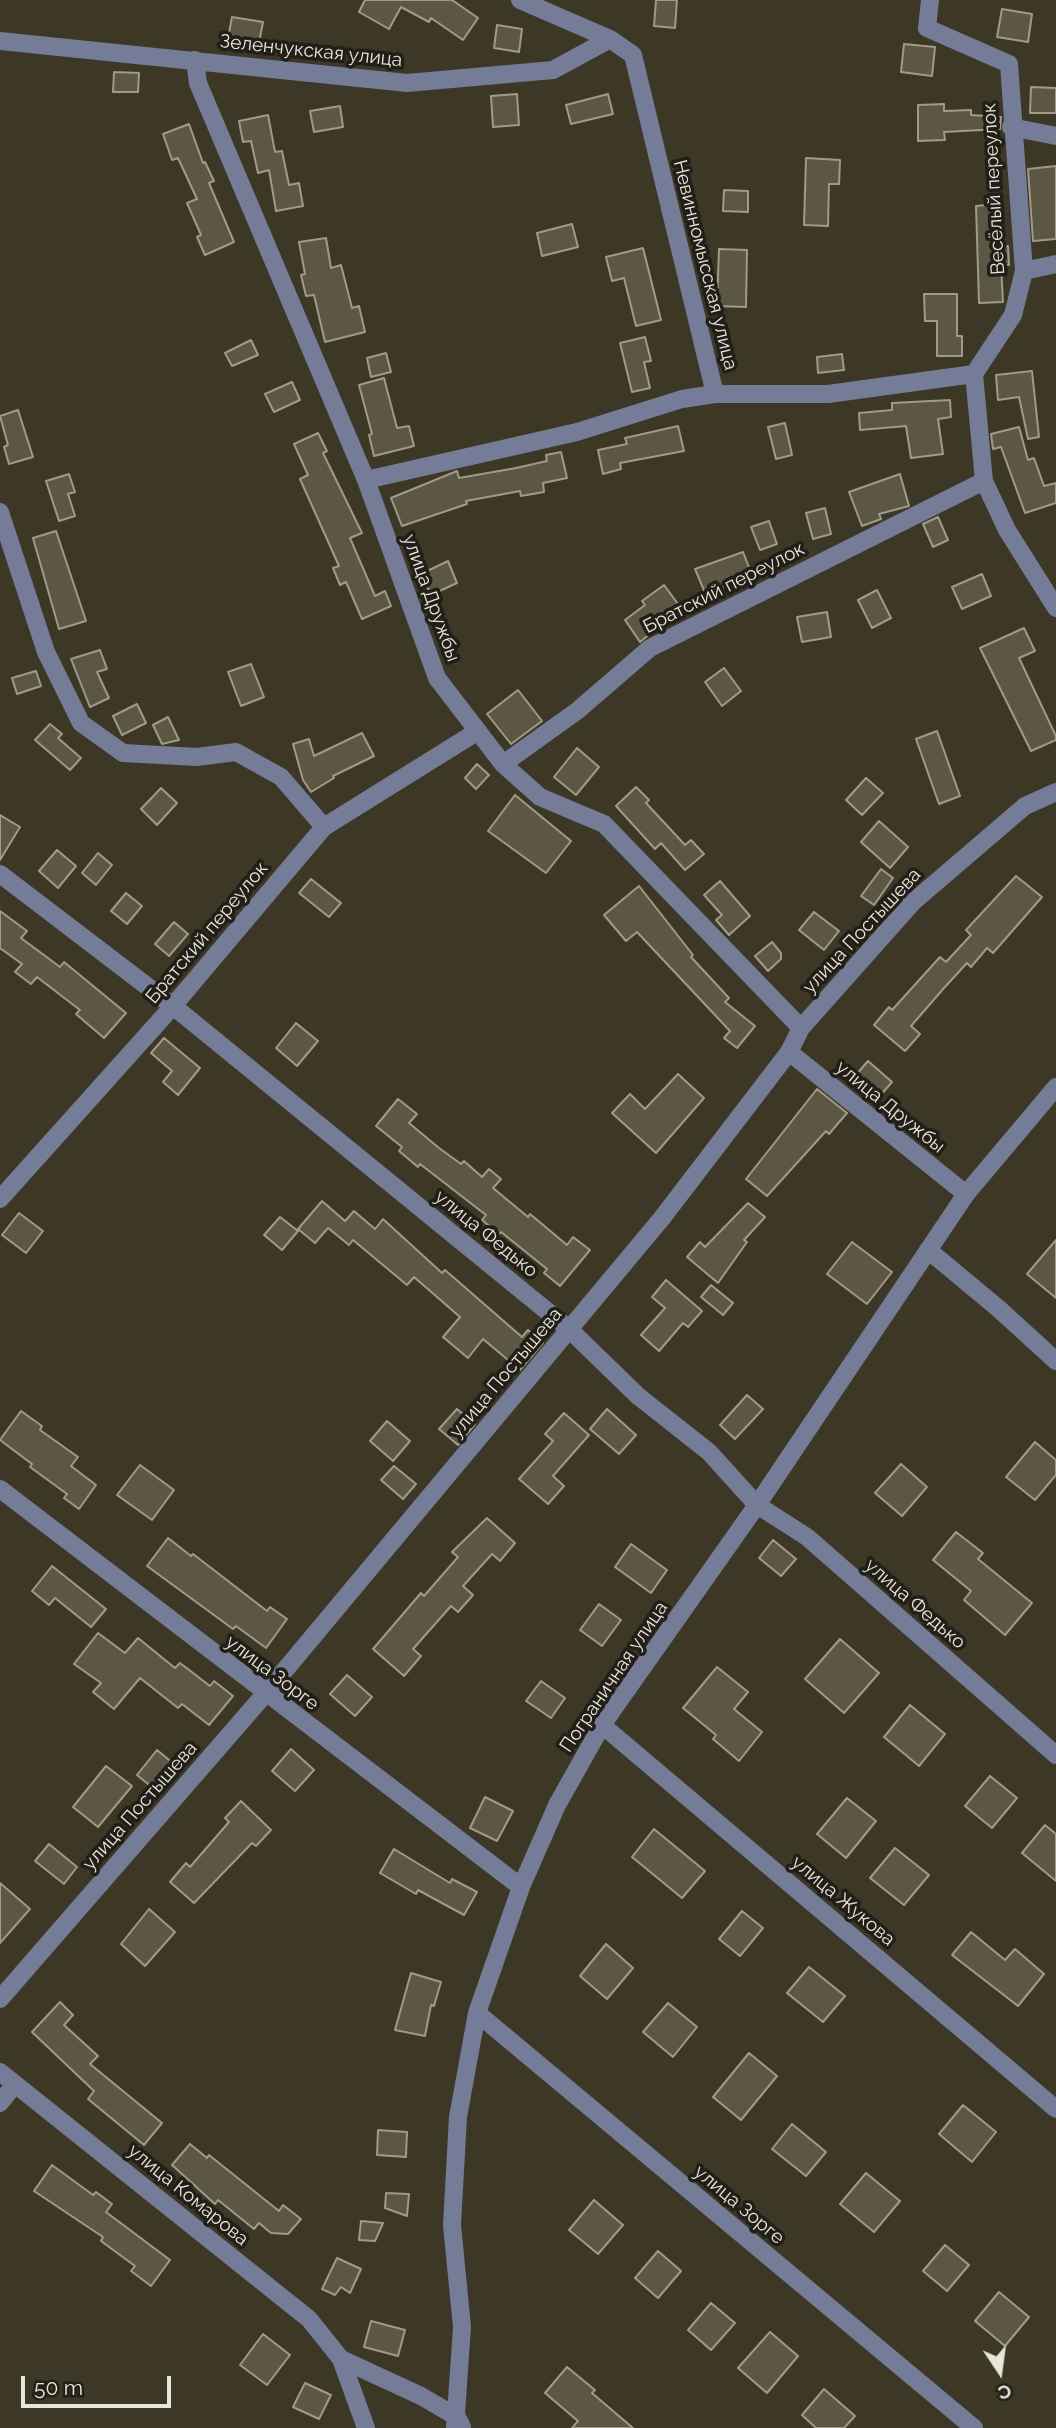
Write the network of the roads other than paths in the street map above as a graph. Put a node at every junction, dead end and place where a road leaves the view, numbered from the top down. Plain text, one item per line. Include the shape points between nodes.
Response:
1 (520, 0) edge
2 (930, 0) edge
3 (610, 39) junction
4 (0, 41) edge
5 (195, 60) junction
6 (1011, 127) junction
7 (1056, 136) edge
8 (1056, 264) edge
9 (1024, 271) junction
10 (974, 374) junction
11 (715, 394) junction
12 (366, 480) junction
13 (984, 481) junction
14 (0, 512) edge
15 (1056, 608) edge
16 (478, 731) junction
17 (503, 764) junction
18 (1056, 792) edge
19 (324, 827) junction
20 (0, 874) edge
21 (173, 1006) junction
22 (801, 1028) junction
23 (789, 1052) junction
24 (1056, 1087) edge
25 (966, 1194) junction
26 (0, 1199) edge
27 (928, 1250) junction
28 (569, 1329) junction
29 (1056, 1361) edge
30 (0, 1489) edge
31 (758, 1504) junction
32 (265, 1694) junction
33 (602, 1725) junction
34 (1056, 1755) edge
35 (521, 1887) junction
36 (0, 1999) edge
37 (477, 2013) junction
38 (0, 2072) edge
39 (15, 2084) junction
40 (0, 2103) edge
41 (1056, 2109) edge
42 (341, 2359) junction
43 (458, 2424) edge
44 (366, 2428) edge
45 (974, 2428) edge

1 - 3 street, Невинномысская улица
2 - 6 street, Весёлый переулок via 927,28 1009,64
3 - 5 street, Зеленчукская улица via 553,70 407,83
3 - 11 street, Невинномысская улица via 632,55
4 - 5 street, Зеленчукская улица
5 - 12 street, улица Дружбы via 198,83
6 - 7 street
6 - 9 street, Весёлый переулок
8 - 9 street
9 - 10 street, Весёлый переулок via 1013,314
10 - 11 street, Невинномысская улица via 828,394
10 - 13 street
11 - 12 street via 682,399 577,432
12 - 16 street, улица Дружбы via 437,678
13 - 15 street via 1007,530
13 - 17 street, Братский переулок via 650,648 577,712
14 - 19 street via 46,652 81,723 123,753 197,757 236,752 281,777
16 - 17 street, улица Дружбы
16 - 19 street, Братский переулок
17 - 22 street, улица Дружбы via 540,797 604,824
18 - 22 street, улица Постышева via 1024,806 913,902
19 - 21 street, Братский переулок
20 - 21 street, улица Федько
21 - 26 street, Братский переулок
21 - 28 street, улица Федько
22 - 23 street, улица Постышева
23 - 25 street, улица Дружбы
23 - 28 street, улица Постышева via 662,1218
24 - 25 street, Пограничная улица
25 - 27 street, Пограничная улица
27 - 29 street
27 - 31 street, Пограничная улица
28 - 31 street, улица Федько via 638,1396 709,1452
28 - 32 street, улица Постышева
30 - 32 street, улица Зорге
31 - 33 street, Пограничная улица
31 - 34 street, улица Федько via 807,1537
32 - 35 street, улица Зорге
32 - 36 street, улица Постышева
33 - 35 street, Пограничная улица via 557,1805
33 - 41 street, улица Жукова
35 - 37 street, Пограничная улица
37 - 43 street, Пограничная улица via 458,2117 452,2225 462,2327
37 - 45 street, улица Зорге
38 - 39 street, улица Комарова
39 - 40 street
39 - 42 street, улица Комарова via 309,2319
42 - 43 street, улица Комарова via 421,2396
42 - 44 street, улица Комарова

